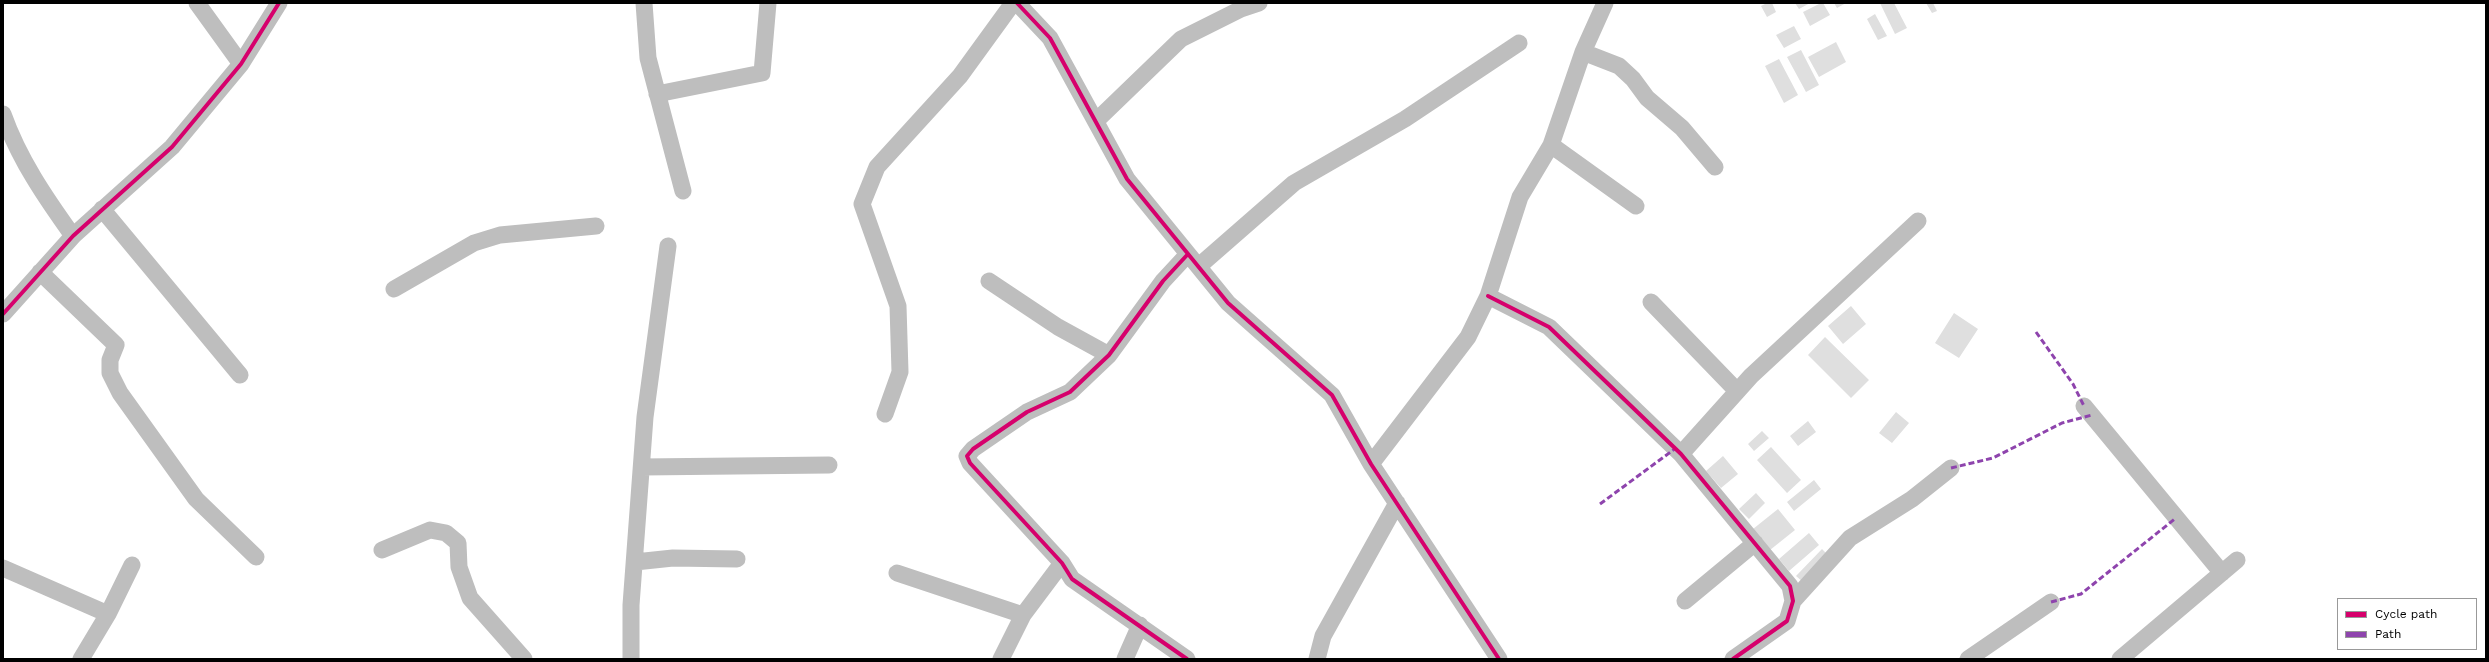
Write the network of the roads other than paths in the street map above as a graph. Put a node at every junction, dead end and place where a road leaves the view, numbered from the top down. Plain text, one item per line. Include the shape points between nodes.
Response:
1 (197, 3) edge
2 (279, 3) edge
3 (644, 3) edge
4 (768, 3) edge
5 (1013, 3) edge
6 (1017, 3) edge
7 (1259, 3) edge
8 (1605, 3) edge
9 (1519, 43) dead end
10 (1583, 52) junction
11 (241, 64) junction
12 (657, 94) junction
13 (3, 114) edge
14 (1096, 121) junction
15 (1552, 145) junction
16 (1715, 167) dead end
17 (683, 191) dead end
18 (1636, 206) dead end
19 (102, 209) junction
20 (1918, 220) dead end
21 (596, 226) dead end
22 (73, 236) junction
23 (668, 246) dead end
24 (1194, 260) junction
25 (40, 272) junction
26 (989, 281) dead end
27 (394, 289) dead end
28 (1488, 296) junction
29 (1651, 302) dead end
30 (3, 314) edge
31 (1109, 355) junction
32 (240, 375) dead end
33 (1737, 391) junction
34 (2084, 406) dead end
35 (885, 414) dead end
36 (1681, 454) junction
37 (1371, 464) junction
38 (828, 465) dead end
39 (642, 467) junction
40 (1951, 468) dead end
41 (1397, 503) junction
42 (1755, 543) junction
43 (382, 550) dead end
44 (256, 556) dead end
45 (737, 558) dead end
46 (2237, 560) dead end
47 (635, 562) junction
48 (1062, 563) junction
49 (132, 565) dead end
50 (3, 568) edge
51 (897, 573) dead end
52 (2222, 573) junction
53 (1685, 601) dead end
54 (1793, 601) junction
55 (2051, 602) dead end
56 (108, 614) junction
57 (1024, 615) junction
58 (1140, 625) junction
59 (1494, 657) edge
60 (81, 659) edge
61 (524, 659) edge
62 (631, 659) edge
63 (1002, 659) edge
64 (1124, 659) edge
65 (1187, 659) edge
66 (1317, 659) edge
67 (1733, 659) edge
68 (1968, 659) edge
69 (2120, 659) edge

1 - 11 street
2 - 11 street
3 - 12 street via 648,58
4 - 12 street via 762,73
5 - 35 street via 960,76 877,167 862,204 898,306 900,372
6 - 14 street via 1050,38
7 - 14 street via 1240,9 1181,39
8 - 10 street
9 - 24 street via 1405,119 1294,183
10 - 15 street
10 - 16 street via 1618,66 1647,98 1682,128
11 - 19 street via 172,147
12 - 17 street
13 - 22 street via 36,183
14 - 24 street via 1127,179
15 - 18 street
15 - 28 street via 1520,197
19 - 22 street
19 - 32 street
20 - 33 street
21 - 27 street via 500,235 474,243
22 - 25 street
23 - 39 street via 645,417
24 - 31 street via 1163,281
24 - 37 street via 1228,303 1332,395
25 - 30 street
25 - 44 street via 116,345 110,360 110,373 120,393 196,499
26 - 31 street via 1058,327
28 - 36 street via 1550,327
28 - 37 street via 1468,337
29 - 33 street
31 - 48 street via 1070,392 1027,412 973,449 967,456 970,464
33 - 36 street
34 - 52 street
36 - 42 street
37 - 41 street
38 - 39 street
39 - 47 street
40 - 54 street via 1912,498 1850,538
41 - 59 street
41 - 66 street via 1323,636
42 - 53 street
42 - 54 street via 1790,586
43 - 61 street via 430,530 446,532 458,543 459,567 470,598
45 - 47 street via 673,558
46 - 52 street
47 - 62 street
48 - 57 street
48 - 58 street via 1072,579
49 - 56 street
50 - 56 street
51 - 57 street
52 - 69 street
54 - 67 street via 1787,621
55 - 68 street
56 - 60 street
57 - 63 street
58 - 64 street
58 - 65 street

